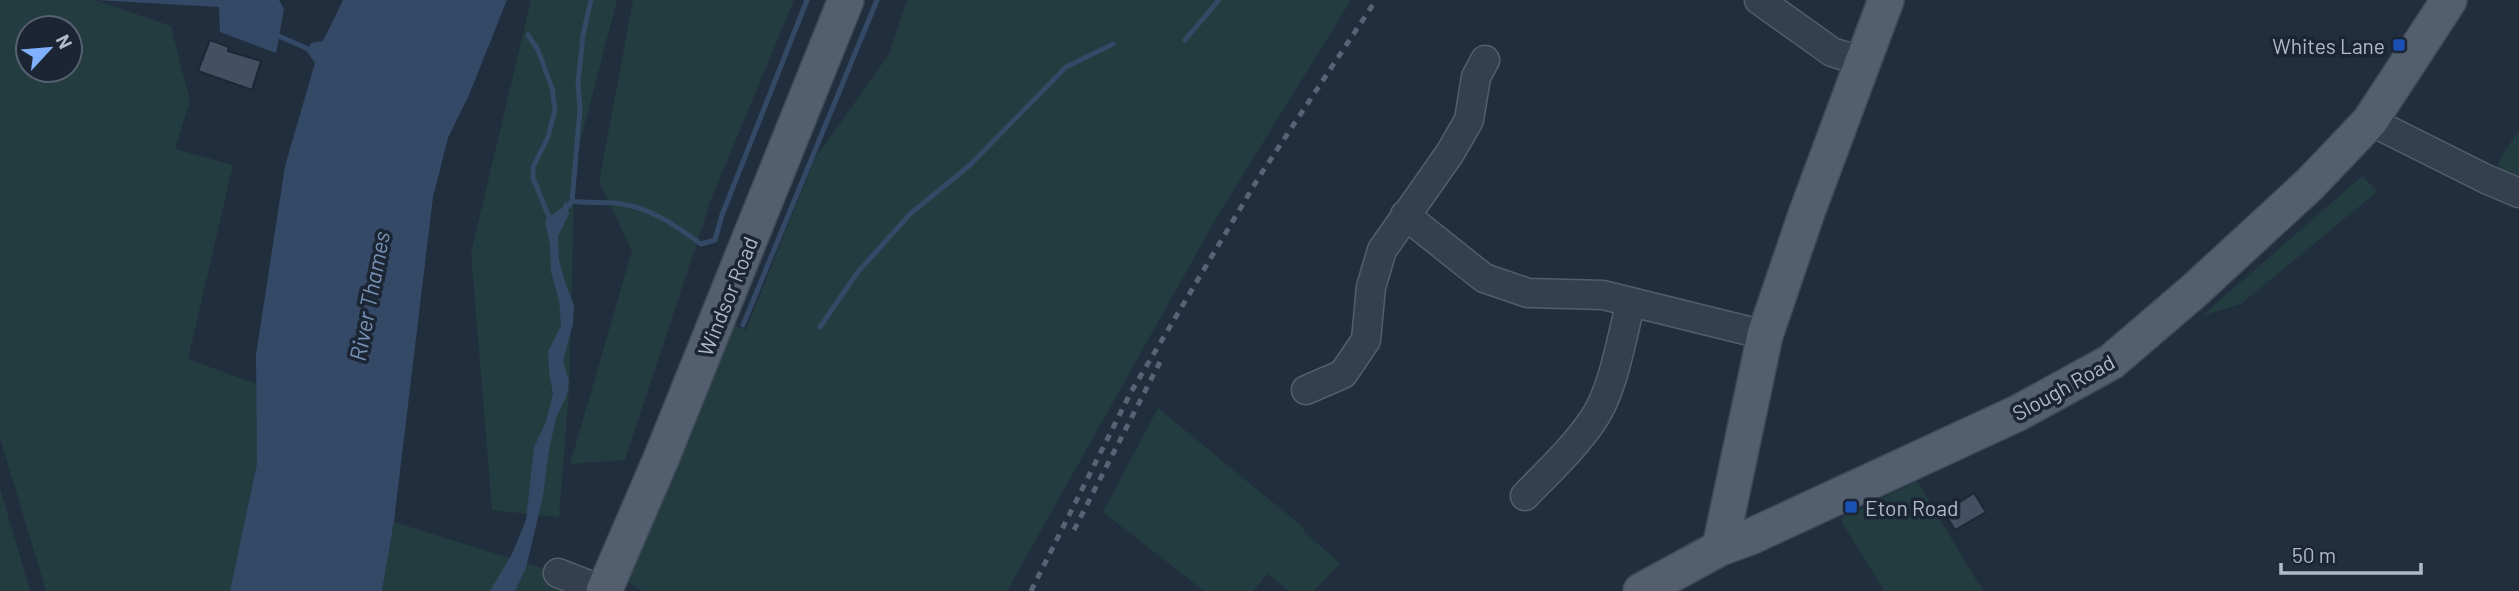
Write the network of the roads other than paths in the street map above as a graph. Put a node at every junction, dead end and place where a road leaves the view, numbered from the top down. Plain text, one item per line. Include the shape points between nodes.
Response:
1 (846, 0) edge
2 (1759, 0) edge
3 (1886, 0) edge
4 (2449, 0) edge
5 (1485, 60) dead end
6 (1864, 62) junction
7 (2370, 121) junction
8 (2519, 193) edge
9 (1405, 215) junction
10 (1631, 303) junction
11 (1765, 335) junction
12 (1306, 390) dead end
13 (1525, 496) dead end
14 (1720, 548) junction
15 (558, 573) dead end
16 (604, 591) edge
17 (1641, 591) edge

1 - 16 main road, Windsor Road
2 - 6 street via 1832,52
3 - 6 main road
4 - 7 main road, Slough Road
5 - 9 street via 1476,77 1469,120
6 - 11 main road
7 - 8 street
7 - 14 main road, Slough Road via 2310,184 2111,362 2018,413
9 - 10 street via 1484,278 1528,293 1603,295
9 - 12 street via 1382,250 1371,287 1366,340 1343,374
10 - 11 street
10 - 13 street via 1607,393 1594,419
11 - 14 main road
14 - 17 main road, Slough Road
15 - 16 street

